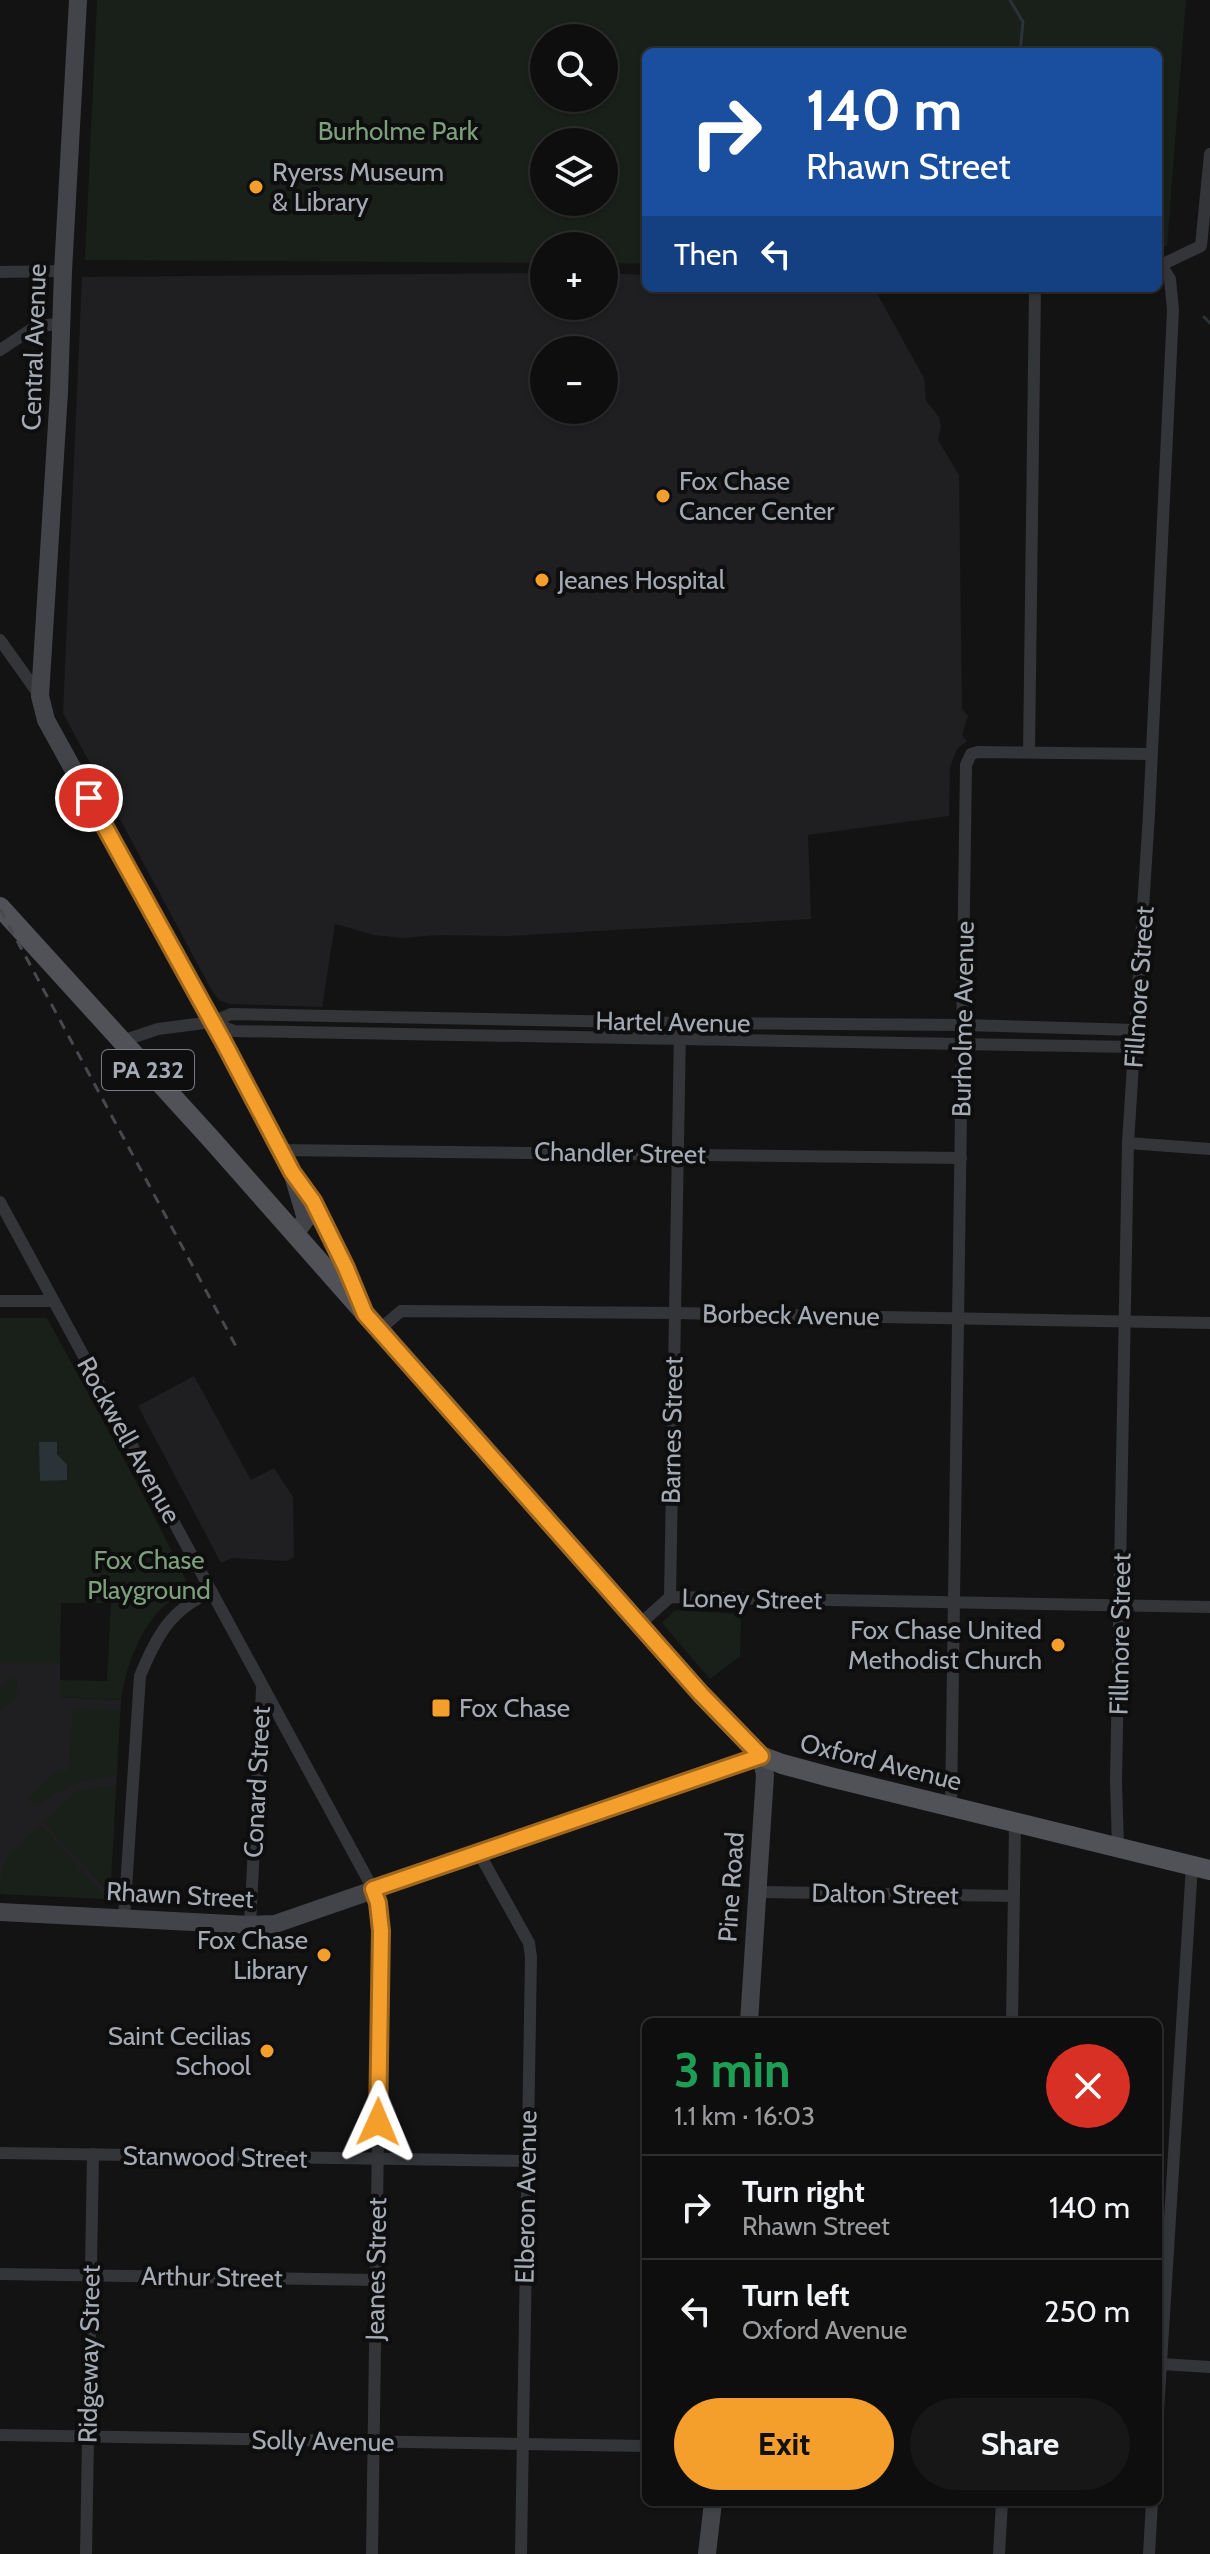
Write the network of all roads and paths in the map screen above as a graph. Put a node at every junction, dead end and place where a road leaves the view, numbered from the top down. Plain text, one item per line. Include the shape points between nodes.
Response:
1 (78, 0) edge
2 (1210, 154) edge
3 (1206, 246) edge
4 (1162, 263) edge
5 (1162, 267) edge
6 (63, 271) junction
7 (0, 272) edge
8 (1035, 292) edge
9 (62, 323) junction
10 (0, 350) edge
11 (0, 640) edge
12 (40, 696) junction
13 (1029, 752) junction
14 (1151, 754) junction
15 (0, 907) edge
16 (212, 1022) junction
17 (681, 1023) junction
18 (963, 1025) junction
19 (1136, 1030) junction
20 (680, 1038) junction
21 (122, 1041) junction
22 (963, 1044) junction
23 (1135, 1047) junction
24 (1128, 1143) junction
25 (1210, 1149) edge
26 (279, 1150) junction
27 (678, 1154) junction
28 (961, 1158) junction
29 (292, 1172) junction
30 (0, 1202) edge
31 (295, 1234) junction
32 (0, 1301) edge
33 (53, 1301) junction
34 (674, 1313) junction
35 (958, 1317) junction
36 (372, 1322) junction
37 (1126, 1323) junction
38 (1210, 1323) edge
39 (212, 1592) junction
40 (670, 1597) junction
41 (953, 1601) junction
42 (1121, 1605) junction
43 (1210, 1607) edge
44 (640, 1624) junction
45 (262, 1687) junction
46 (761, 1756) junction
47 (951, 1807) junction
48 (1015, 1823) junction
49 (1118, 1847) junction
50 (479, 1853) junction
51 (1201, 1867) edge
52 (373, 1889) junction
53 (757, 1892) junction
54 (1013, 1896) junction
55 (0, 1912) edge
56 (124, 1918) junction
57 (250, 1925) junction
58 (749, 2018) edge
59 (1012, 2018) edge
60 (0, 2153) edge
61 (93, 2154) junction
62 (377, 2160) junction
63 (526, 2161) junction
64 (0, 2274) edge
65 (90, 2275) junction
66 (376, 2280) junction
67 (1162, 2352) edge
68 (1162, 2364) edge
69 (1210, 2367) edge
70 (0, 2435) edge
71 (88, 2437) junction
72 (373, 2442) junction
73 (522, 2444) junction
74 (642, 2446) edge
75 (713, 2506) edge
76 (1002, 2506) edge
77 (1152, 2506) edge
78 (86, 2554) edge
79 (372, 2554) edge
80 (521, 2554) edge
81 (707, 2554) edge
82 (999, 2554) edge
83 (1149, 2554) edge

1 - 6 main road, Central Avenue
2 - 3 street, Fillmore Street
3 - 4 street, Fillmore Street
5 - 14 street, Fillmore Street via 1170,279 1173,310
6 - 7 street
6 - 9 main road, Central Avenue
8 - 13 street
9 - 10 street via 35,327
9 - 12 main road, Central Avenue
11 - 12 street
12 - 16 main road via 46,720
13 - 14 street, Burholme Avenue
13 - 18 street, Burholme Avenue via 978,752 966,765
14 - 19 street, Fillmore Street
15 - 21 main road, Oxford Avenue / PA 232
16 - 17 street, Hartel Avenue via 231,1014
16 - 20 street, Hartel Avenue via 234,1031
16 - 21 street, Hartel Avenue via 158,1029
16 - 26 main road
17 - 18 street, Hartel Avenue
17 - 20 street, Barnes Street
18 - 19 street, Hartel Avenue
18 - 22 street, Burholme Avenue
19 - 23 street, Fillmore Street
20 - 22 street, Hartel Avenue
20 - 27 street, Barnes Street
21 - 31 main road, Oxford Avenue / PA 232
22 - 23 street, Hartel Avenue
22 - 28 street, Burholme Avenue
23 - 24 street, Fillmore Street
24 - 25 street
24 - 37 street, Fillmore Street
26 - 27 street, Chandler Street
26 - 29 main road
27 - 28 street, Chandler Street
27 - 34 street, Barnes Street
28 - 35 street, Burholme Avenue
29 - 31 main road via 306,1215
29 - 36 main road via 313,1201
30 - 33 street, Rockwell Avenue
31 - 36 main road, Oxford Avenue / PA 232
32 - 33 street
33 - 39 street, Rockwell Avenue
34 - 35 street, Borbeck Avenue
34 - 36 street, Borbeck Avenue via 401,1311
34 - 40 street, Barnes Street
35 - 37 street, Borbeck Avenue
35 - 41 street, Burholme Avenue
36 - 44 main road, Oxford Avenue / PA 232
37 - 38 street, Borbeck Avenue
37 - 42 street, Fillmore Street
39 - 45 street, Rockwell Avenue
39 - 56 street via 187,1604 171,1620 155,1640 140,1676
40 - 41 street, Loney Street
40 - 44 street, Loney Street
41 - 42 street, Loney Street
41 - 47 street, Burholme Avenue
42 - 43 street, Loney Street
42 - 49 street, Fillmore Street
44 - 46 main road, Oxford Avenue / PA 232
45 - 52 street, Rockwell Avenue
45 - 57 street, Conard Street
46 - 47 main road, Oxford Avenue / PA 232
46 - 50 main road, Rhawn Street
46 - 53 main road, Pine Road via 765,1775
47 - 48 main road, Oxford Avenue / PA 232
48 - 49 main road, Oxford Avenue / PA 232
48 - 54 street
49 - 51 main road, PA 232
50 - 52 main road, Rhawn Street
50 - 63 street, Elberon Avenue via 523,1932 531,1957
51 - 67 street
52 - 57 main road, Rhawn Street via 275,1924
52 - 62 street, Jeanes Street via 381,1931
53 - 54 street, Dalton Street
53 - 58 main road, Pine Road
54 - 59 street
55 - 56 main road, Rhawn Street
56 - 57 main road, Rhawn Street
60 - 61 street, Stanwood Street
61 - 62 street, Stanwood Street
61 - 65 street, Ridgeway Street
62 - 63 street, Stanwood Street
62 - 66 street, Jeanes Street
63 - 73 street, Elberon Avenue
64 - 65 street, Arthur Street
65 - 66 street, Arthur Street
65 - 71 street, Ridgeway Street
66 - 72 street, Jeanes Street
68 - 69 street
70 - 71 street, Solly Avenue
71 - 72 street, Solly Avenue
71 - 78 street, Ridgeway Street
72 - 73 street, Solly Avenue
72 - 79 street, Jeanes Street
73 - 74 street, Solly Avenue
73 - 80 street, Elberon Avenue
75 - 81 main road
76 - 82 street
77 - 83 street

